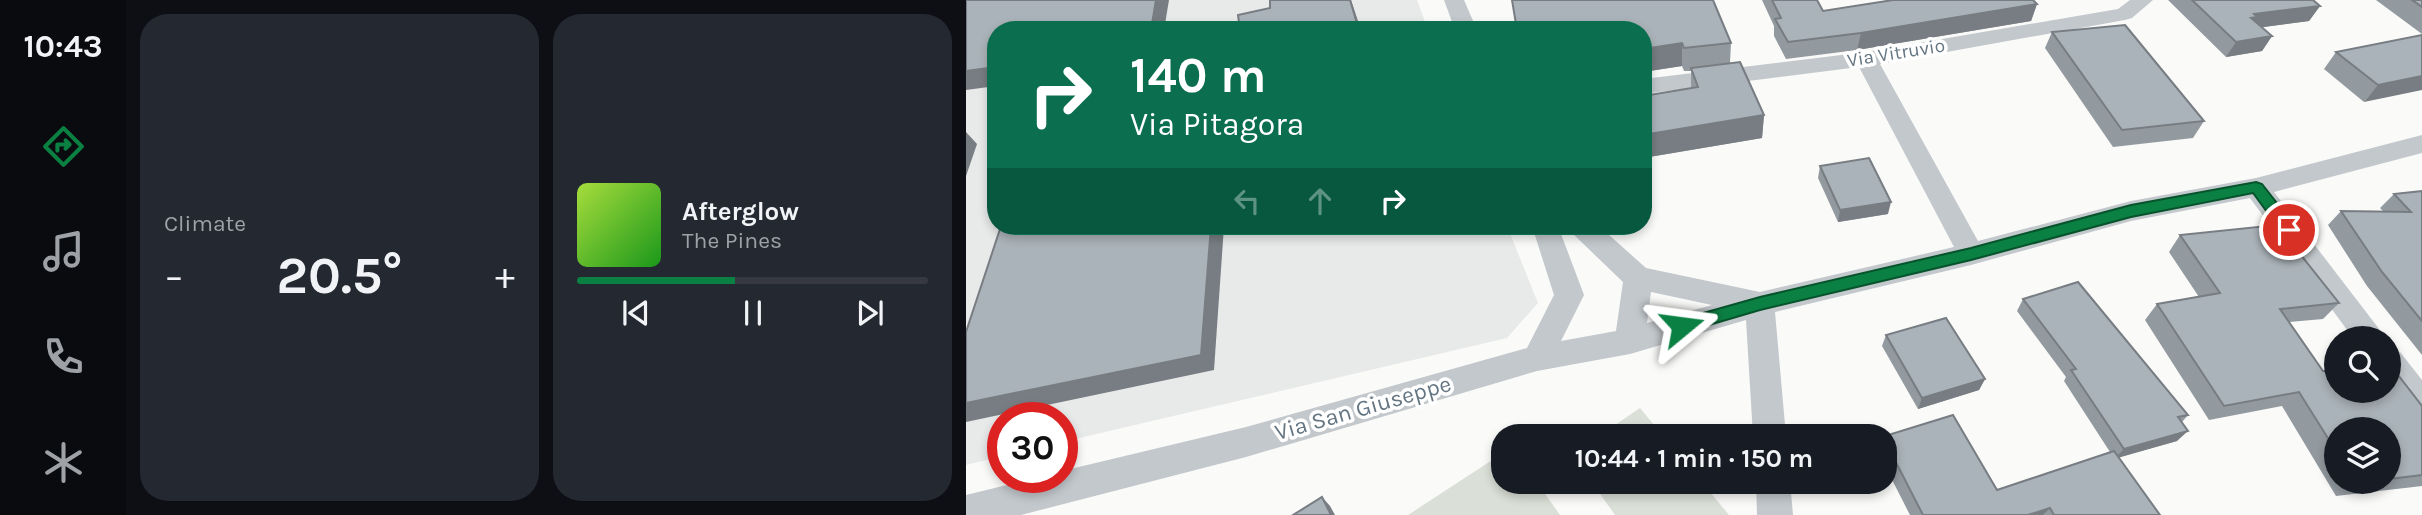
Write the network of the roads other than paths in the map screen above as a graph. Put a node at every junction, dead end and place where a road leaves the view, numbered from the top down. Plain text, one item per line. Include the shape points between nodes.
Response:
1 (1454, 0) edge
2 (2143, 0) edge
3 (1462, 21) edge
4 (1866, 59) junction
5 (1652, 86) edge
6 (2422, 144) edge
7 (2256, 187) junction
8 (1548, 235) edge
9 (1592, 235) edge
10 (1971, 254) junction
11 (1638, 278) junction
12 (1760, 303) junction
13 (2362, 326) edge
14 (1630, 341) junction
15 (1537, 358) junction
16 (2401, 377) edge
17 (2422, 404) edge
18 (1769, 424) edge
19 (1774, 494) edge
20 (966, 512) edge
21 (1775, 515) edge

1 - 3 street
2 - 4 street, Via Vitruvio via 2125,13
4 - 5 street, Via Vitruvio
4 - 10 street
6 - 7 street, Via San Giuseppe
7 - 10 street, Via San Giuseppe via 2131,211
7 - 13 street
8 - 15 street via 1569,295
9 - 11 street
10 - 12 street, Via San Giuseppe
11 - 12 street
11 - 14 street
12 - 14 street, Via San Giuseppe
12 - 18 street
14 - 15 street, Via San Giuseppe
15 - 20 street, Via San Giuseppe via 1246,442
16 - 17 street
19 - 21 street

